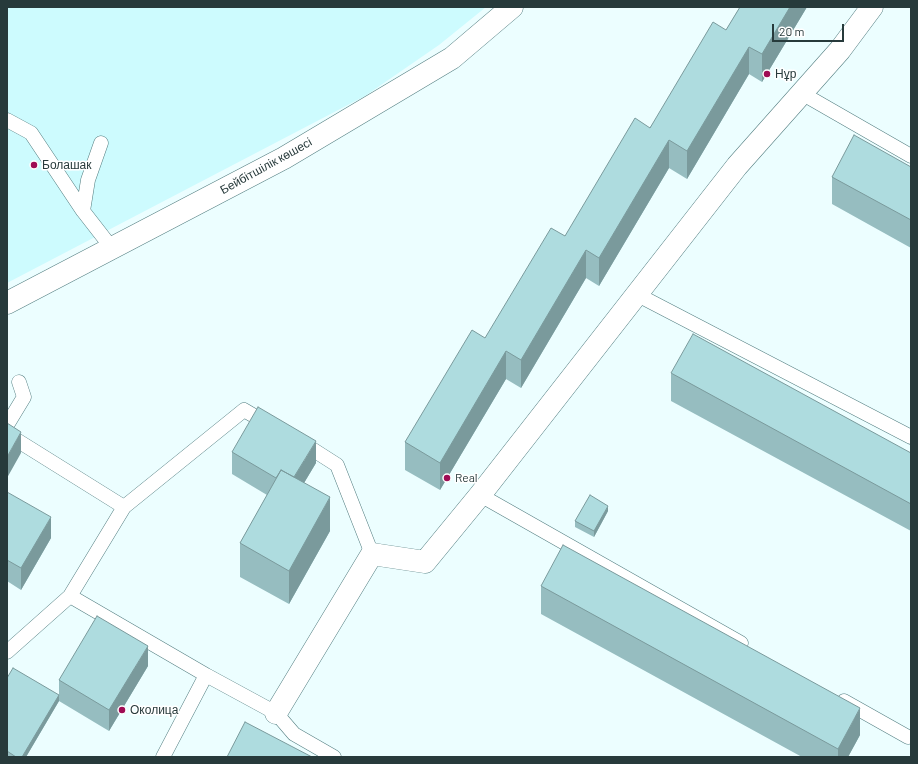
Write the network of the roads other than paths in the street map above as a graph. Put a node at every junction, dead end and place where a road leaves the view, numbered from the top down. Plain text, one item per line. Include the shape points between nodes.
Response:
1 (512, 7) edge
2 (872, 7) edge
3 (803, 94) junction
4 (7, 120) edge
5 (101, 142) dead end
6 (911, 156) edge
7 (83, 211) junction
8 (111, 248) junction
9 (636, 294) junction
10 (7, 303) edge
11 (19, 382) dead end
12 (7, 425) edge
13 (278, 429) edge
14 (7, 434) edge
15 (292, 437) edge
16 (911, 437) edge
17 (480, 495) junction
18 (124, 507) junction
19 (372, 554) junction
20 (70, 596) junction
21 (751, 648) edge
22 (7, 652) edge
23 (206, 675) junction
24 (833, 695) edge
25 (276, 713) junction
26 (908, 737) dead end
27 (163, 757) edge
28 (334, 757) edge

1 - 8 street, Бейбітшілік көшесі via 452,58 284,158
2 - 3 street
3 - 6 lane
3 - 9 street via 737,166
4 - 7 lane via 31,133
5 - 7 lane via 88,180
7 - 8 lane
8 - 10 street, Бейбітшілік көшесі
9 - 16 lane
9 - 17 street
11 - 12 lane via 24,397
13 - 18 lane via 244,410
14 - 18 lane
15 - 19 lane via 337,465
17 - 19 street via 425,562
17 - 21 lane
18 - 20 lane
19 - 25 street
20 - 22 lane
20 - 23 lane
23 - 25 lane
23 - 27 lane
24 - 26 lane
25 - 28 lane via 294,734

